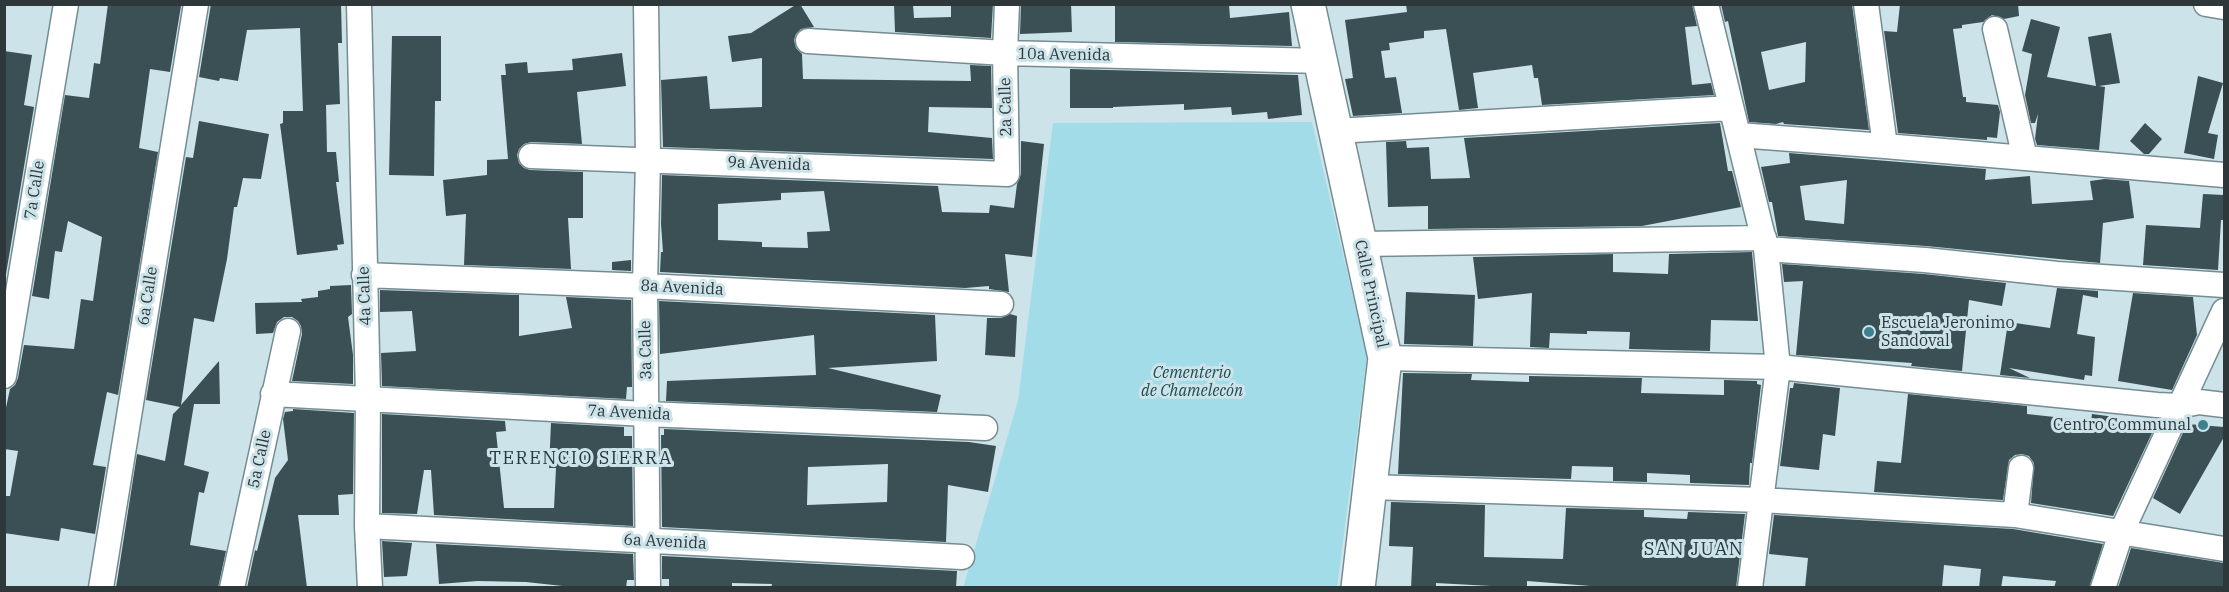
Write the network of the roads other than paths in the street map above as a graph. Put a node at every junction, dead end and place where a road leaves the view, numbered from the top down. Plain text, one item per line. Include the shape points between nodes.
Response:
1 (66, 4) edge
2 (196, 4) edge
3 (359, 4) edge
4 (646, 4) edge
5 (1007, 4) edge
6 (1308, 4) edge
7 (1706, 4) edge
8 (1866, 4) edge
9 (2206, 4) edge
10 (2224, 7) edge
11 (1995, 29) dead end
12 (808, 41) dead end
13 (1005, 53) junction
14 (1321, 61) junction
15 (1731, 108) junction
16 (1336, 131) junction
17 (1738, 135) junction
18 (1885, 146) junction
19 (531, 156) dead end
20 (2025, 158) junction
21 (648, 159) junction
22 (1007, 174) joint
23 (2224, 175) edge
24 (1361, 244) junction
25 (1765, 244) junction
26 (364, 275) junction
27 (2224, 285) edge
28 (645, 286) junction
29 (1001, 304) dead end
30 (2224, 311) edge
31 (288, 331) dead end
32 (1385, 358) junction
33 (1778, 367) junction
34 (4, 376) edge
35 (273, 394) junction
36 (368, 398) junction
37 (2224, 405) edge
38 (2179, 406) junction
39 (646, 414) junction
40 (985, 428) dead end
41 (2021, 468) dead end
42 (1370, 487) junction
43 (1761, 500) junction
44 (2015, 515) junction
45 (367, 526) junction
46 (2121, 533) junction
47 (647, 541) junction
48 (2224, 549) edge
49 (962, 557) dead end
50 (101, 588) edge
51 (232, 588) edge
52 (370, 588) edge
53 (648, 588) edge
54 (1358, 588) edge
55 (1750, 588) edge
56 (2103, 588) edge

1 - 34 street, 7a Calle
2 - 50 street, 6a Calle
3 - 26 street, 4a Calle
4 - 21 street, 3a Calle
5 - 13 street, 2a Calle
6 - 14 street, Calle Principal
7 - 15 street
8 - 18 street
9 - 10 street
11 - 20 street
12 - 13 street, 10a Avenida
13 - 14 street, 10a Avenida
13 - 22 street, 2a Calle
14 - 16 street, Calle Principal
15 - 16 street
15 - 17 street
16 - 24 street, Calle Principal
17 - 18 street
17 - 25 street
18 - 20 street
19 - 21 street, 9a Avenida
20 - 23 street
21 - 22 street, 9a Avenida
21 - 28 street, 3a Calle
24 - 25 street
24 - 32 street, Calle Principal
25 - 27 street via 2057,274
25 - 33 street
26 - 28 street, 8a Avenida
26 - 36 street, 4a Calle
28 - 29 street, 8a Avenida
28 - 39 street, 3a Calle
30 - 38 street
31 - 35 street, 5a Calle
32 - 33 street
32 - 42 street, Calle Principal
33 - 38 street
33 - 43 street
35 - 36 street, 7a Avenida
35 - 51 street, 5a Calle
36 - 39 street, 7a Avenida
36 - 45 street, 4a Calle
37 - 38 street via 2199,402
38 - 46 street
39 - 40 street, 7a Avenida
39 - 47 street, 3a Calle
41 - 44 street
42 - 43 street
42 - 54 street, Calle Principal
43 - 44 street
43 - 55 street
44 - 46 street
45 - 47 street, 6a Avenida
45 - 52 street, 4a Calle
46 - 48 street
46 - 56 street
47 - 49 street, 6a Avenida
47 - 53 street, 3a Calle

